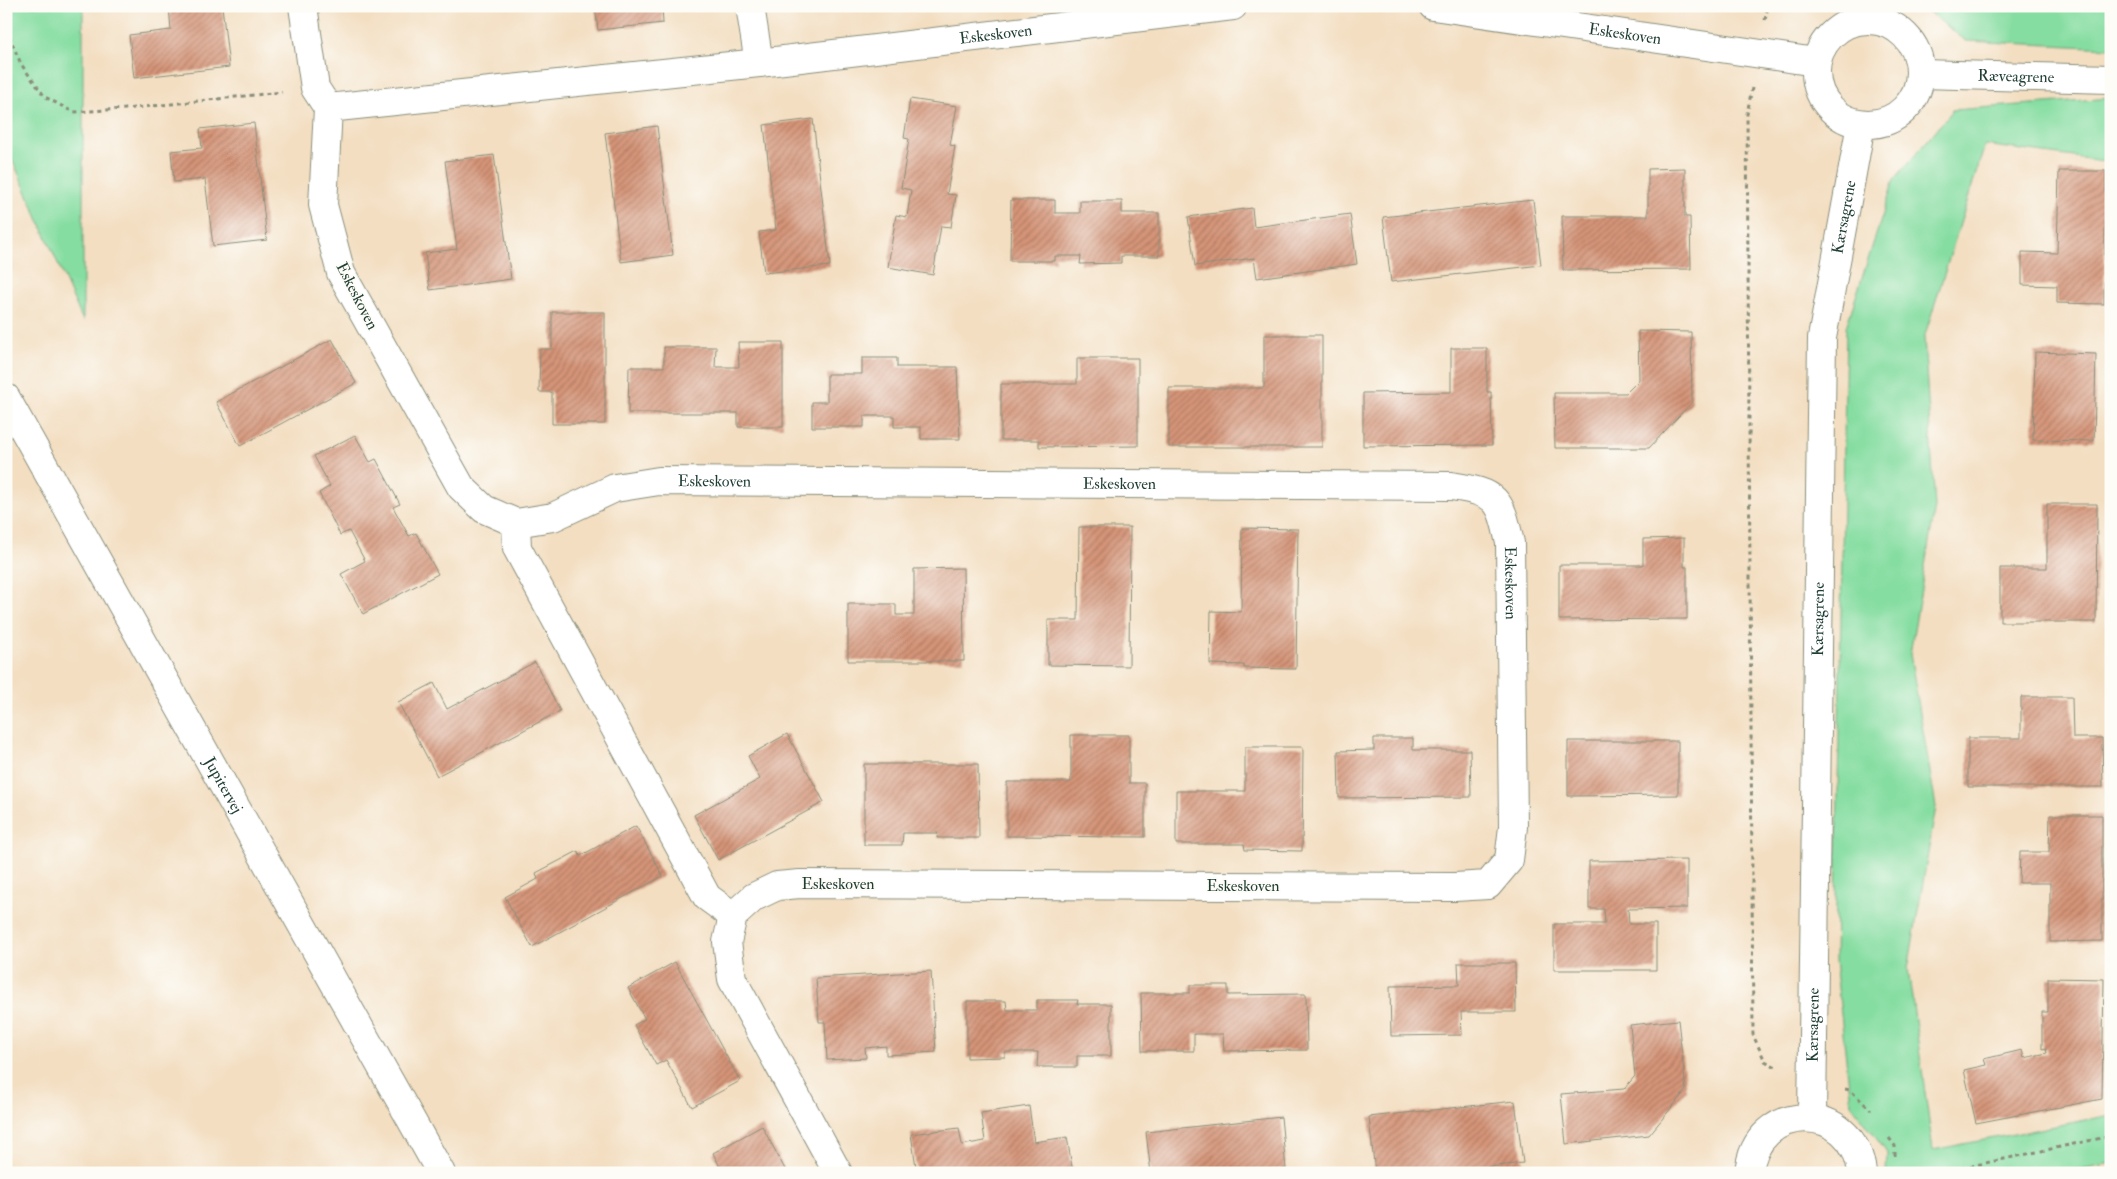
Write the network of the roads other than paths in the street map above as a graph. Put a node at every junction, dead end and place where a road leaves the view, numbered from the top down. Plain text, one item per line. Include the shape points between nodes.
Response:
1 (303, 6) edge
2 (750, 6) edge
3 (1233, 6) edge
4 (1433, 6) edge
5 (1180, 9) edge
6 (1861, 13) edge
7 (759, 62) junction
8 (1816, 62) junction
9 (1921, 74) junction
10 (2111, 79) edge
11 (322, 98) junction
12 (1861, 124) junction
13 (6, 398) edge
14 (516, 523) junction
15 (733, 916) junction
16 (1812, 1117) junction
17 (441, 1173) edge
18 (838, 1173) edge
19 (1749, 1173) edge
20 (1862, 1173) edge

1 - 11 street, Eskeskoven
2 - 7 street
3 - 5 street, Eskeskoven
4 - 8 street, Eskeskoven
5 - 7 street, Eskeskoven
6 - 8 street via 1832,34 1822,46
6 - 9 street via 1897,28 1910,40 1918,56
7 - 11 street, Eskeskoven
8 - 12 street via 1816,80 1821,96 1831,110
9 - 10 street, Ræveagrene
9 - 12 street via 1917,92 1908,107 1895,118 1878,124
11 - 14 street, Eskeskoven via 323,205 341,273 461,487 484,509
12 - 16 street, Kærsagrene via 1822,338
13 - 17 street, Jupitervej
14 - 15 street via 517,548 707,897
14 - 15 street, Eskeskoven via 553,517 615,488 658,480 1451,486 1482,491 1502,508 1510,543 1513,827 1509,860 1488,885 800,884 777,886 762,893
15 - 18 street via 728,942 732,979
16 - 19 street via 1791,1119 1773,1127 1758,1142 1750,1160
16 - 20 street via 1843,1131 1854,1144

